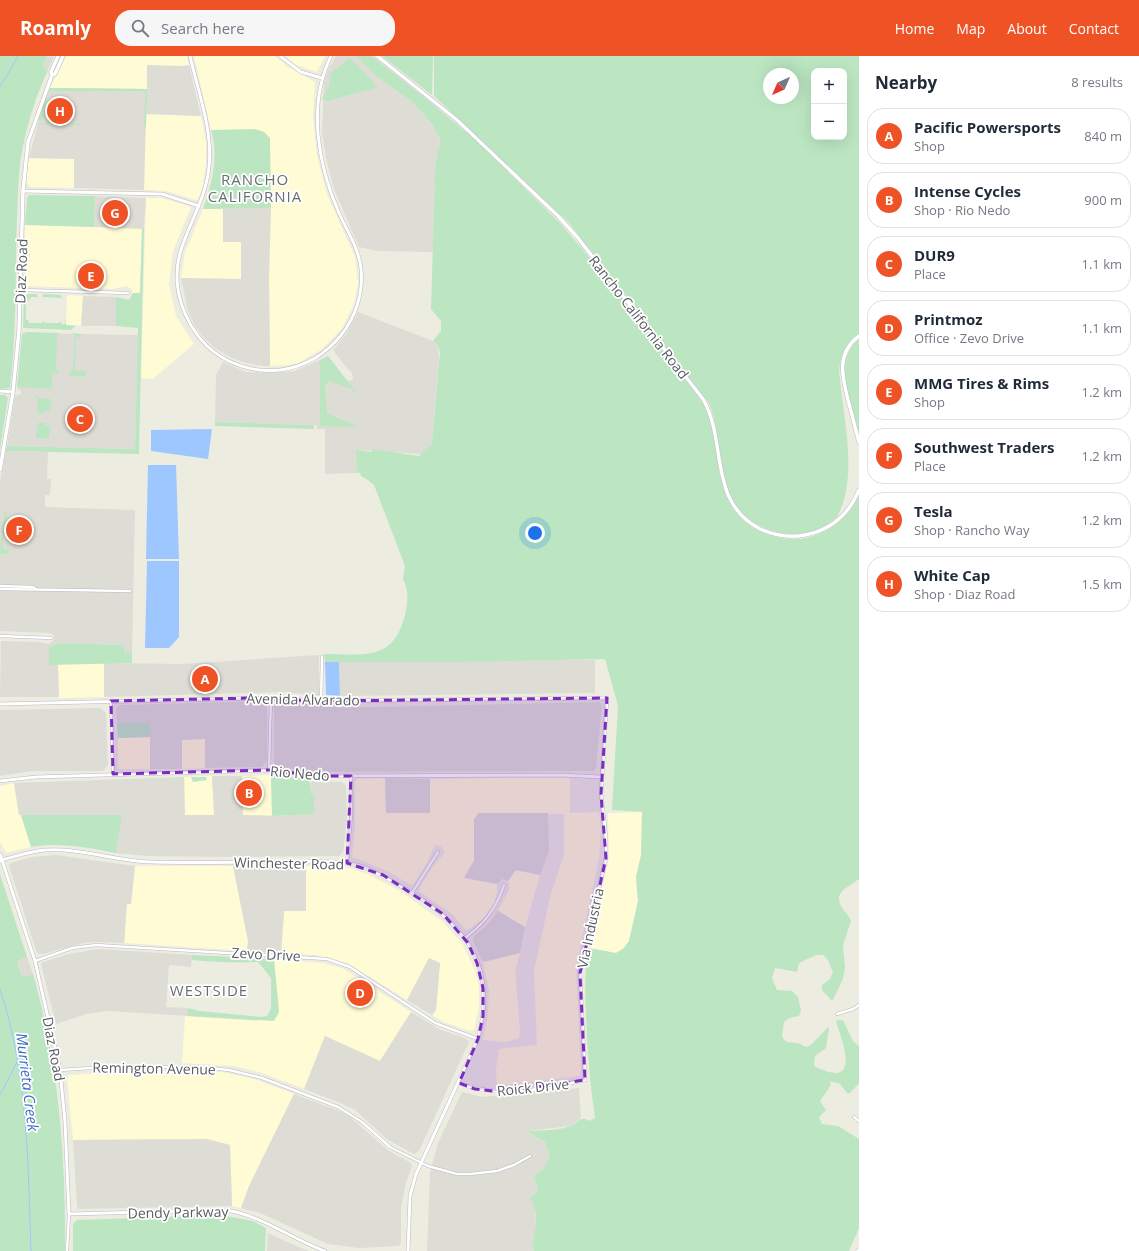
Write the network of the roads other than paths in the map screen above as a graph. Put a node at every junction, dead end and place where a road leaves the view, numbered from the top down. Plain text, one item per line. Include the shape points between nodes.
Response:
1 (58, 56) edge
2 (63, 56) edge
3 (190, 56) edge
4 (280, 56) edge
5 (331, 56) edge
6 (377, 56) edge
7 (52, 75) junction
8 (322, 78) junction
9 (23, 191) junction
10 (199, 206) junction
11 (21, 290) junction
12 (128, 293) dead end
13 (859, 336) edge
14 (0, 392) edge
15 (13, 392) junction
16 (859, 442) edge
17 (0, 470) edge
18 (859, 490) edge
19 (0, 586) edge
20 (0, 589) edge
21 (37, 589) junction
22 (130, 591) dead end
23 (0, 636) edge
24 (50, 638) dead end
25 (322, 657) dead end
26 (271, 698) junction
27 (607, 698) joint
28 (112, 701) junction
29 (322, 701) junction
30 (0, 704) edge
31 (269, 770) junction
32 (113, 774) junction
33 (351, 776) junction
34 (601, 777) junction
35 (0, 781) edge
36 (438, 852) dead end
37 (0, 855) edge
38 (1, 861) edge
39 (347, 863) junction
40 (504, 885) dead end
41 (412, 893) junction
42 (465, 938) junction
43 (35, 960) junction
44 (859, 1005) edge
45 (837, 1014) dead end
46 (478, 1039) junction
47 (60, 1070) junction
48 (585, 1080) joint
49 (459, 1083) junction
50 (854, 1117) dead end
51 (859, 1121) edge
52 (530, 1156) dead end
53 (421, 1162) junction
54 (69, 1214) junction
55 (67, 1251) edge
56 (325, 1251) edge
57 (408, 1251) edge

1 - 7 main road, Diaz Road
2 - 7 main road, Diaz Road via 55,74
3 - 10 street via 209,145 209,167
4 - 8 street via 301,72
5 - 8 street
6 - 18 main road, Rancho California Road via 457,120 541,199 578,238 703,399 714,425 725,490 743,516 769,533 803,536 822,530 835,522 848,510
7 - 9 main road, Diaz Road via 28,142
8 - 10 street via 318,100 320,151 324,172 338,212 354,243 361,269 361,286 355,310 350,323 336,342 308,362 273,370 250,369 235,364 216,354 200,339 180,302 177,273 180,253
9 - 10 street via 162,194
9 - 11 main road, Diaz Road
11 - 12 street
11 - 15 main road, Diaz Road
13 - 16 main road via 845,352 842,373
14 - 15 street
15 - 17 main road, Diaz Road
19 - 21 street
20 - 21 street
21 - 22 street
23 - 24 street
25 - 29 street
26 - 28 street, Avenida Alvarado
26 - 29 street, Avenida Alvarado
26 - 31 street
27 - 29 street, Avenida Alvarado
27 - 34 street, Via Industria
28 - 30 street, Avenida Alvarado
28 - 32 street
31 - 32 street, Rio Nedo
31 - 33 street, Rio Nedo via 318,776
32 - 35 street, Rio Nedo via 30,777
33 - 34 street, Rio Nedo
33 - 39 street via 351,821
34 - 48 street, Via Industria via 606,858 580,973
36 - 41 street
37 - 38 main road, Diaz Road
38 - 39 street, Winchester Road via 34,852 58,850 150,862
38 - 43 street, Diaz Road
39 - 41 street, Winchester Road via 379,874
40 - 42 street via 487,920
41 - 42 street, Winchester Road via 443,914
42 - 46 street, Winchester Road via 477,963 483,988 483,1016
43 - 46 street, Zevo Drive via 72,948 96,945 327,959 350,968 436,1023
43 - 47 street, Diaz Road
44 - 45 street
46 - 49 street, Winchester Road
47 - 53 street, Remington Avenue via 199,1067 229,1070 262,1078 338,1107 362,1122 386,1144
47 - 54 street, Diaz Road
48 - 49 street, Roick Drive via 501,1092 475,1089
49 - 53 street, Winchester Road
50 - 51 street
52 - 53 street, Remington Avenue via 505,1169 470,1174 446,1172
53 - 57 street, Winchester Road via 410,1196
54 - 55 street, Diaz Road
54 - 56 street, Dendy Parkway via 225,1210 258,1219

